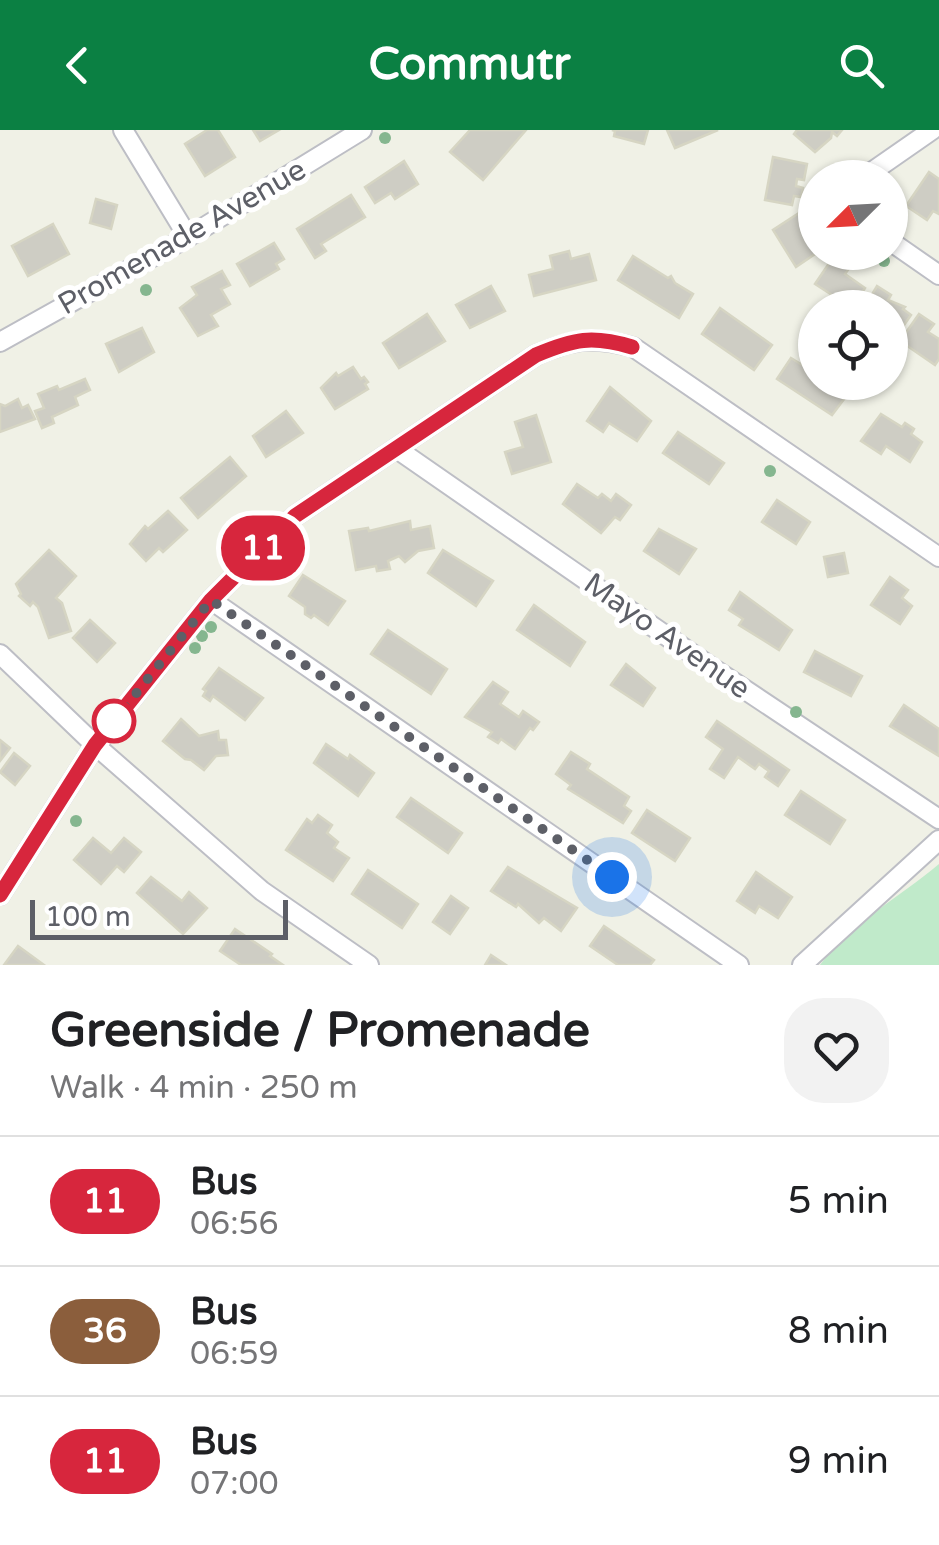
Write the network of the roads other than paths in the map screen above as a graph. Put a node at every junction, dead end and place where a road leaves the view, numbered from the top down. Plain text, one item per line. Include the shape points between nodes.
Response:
1 (124, 130) edge
2 (362, 130) edge
3 (932, 130) edge
4 (889, 160) edge
5 (188, 237) junction
6 (908, 253) edge
7 (939, 275) edge
8 (0, 342) edge
9 (397, 449) junction
10 (939, 558) edge
11 (211, 600) junction
12 (0, 654) edge
13 (95, 745) junction
14 (939, 820) edge
15 (939, 840) edge
16 (0, 895) edge
17 (369, 965) edge
18 (739, 965) edge
19 (802, 965) edge

1 - 5 street
2 - 5 street, Promenade Avenue
3 - 4 street
5 - 8 street, Promenade Avenue
6 - 7 street
9 - 10 street via 536,355 568,341 601,338 632,347
9 - 11 street via 295,516
9 - 14 street, Mayo Avenue
11 - 13 street
11 - 18 street
12 - 13 street
13 - 16 street
13 - 17 street via 262,890
15 - 19 street

